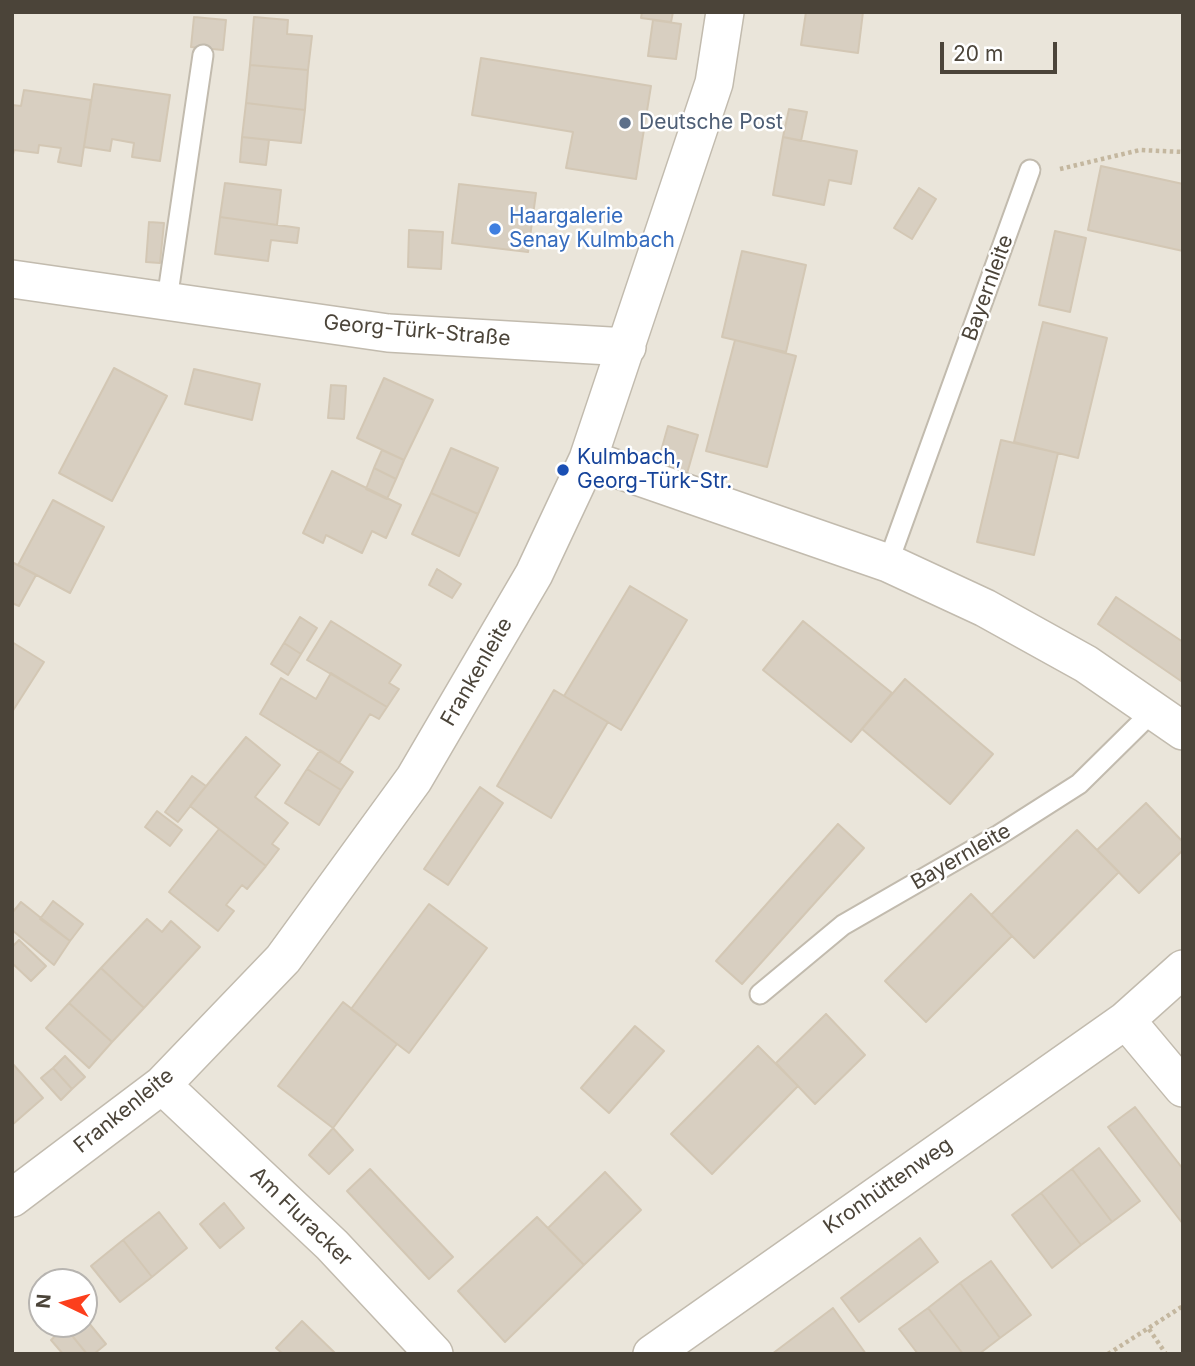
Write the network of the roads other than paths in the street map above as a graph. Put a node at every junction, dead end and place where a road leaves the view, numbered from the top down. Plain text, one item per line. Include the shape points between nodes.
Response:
1 (725, 12) edge
2 (203, 55) dead end
3 (1030, 170) road end
4 (13, 283) edge
5 (167, 300) junction
6 (627, 347) junction
7 (588, 459) junction
8 (888, 563) junction
9 (1168, 721) edge
10 (1183, 969) edge
11 (760, 994) dead end
12 (1126, 1020) junction
13 (162, 1085) junction
14 (1183, 1088) edge
15 (12, 1198) edge
16 (434, 1354) edge
17 (652, 1354) edge

1 - 6 street, Frankenleite via 714,83
2 - 5 lane
3 - 8 lane, Bayernleite
4 - 5 street, Georg-Türk-Straße
5 - 6 street, Georg-Türk-Straße via 388,333
6 - 7 street, Frankenleite
7 - 8 street, Bayernleite
7 - 13 street, Frankenleite via 534,574 414,779 283,958
8 - 9 street, Bayernleite via 985,608
9 - 11 lane, Bayernleite via 999,835 843,925
10 - 12 street, Kronhüttenweg
12 - 14 street
12 - 17 street, Kronhüttenweg
13 - 15 street, Frankenleite
13 - 16 street, Am Fluracker via 332,1245

